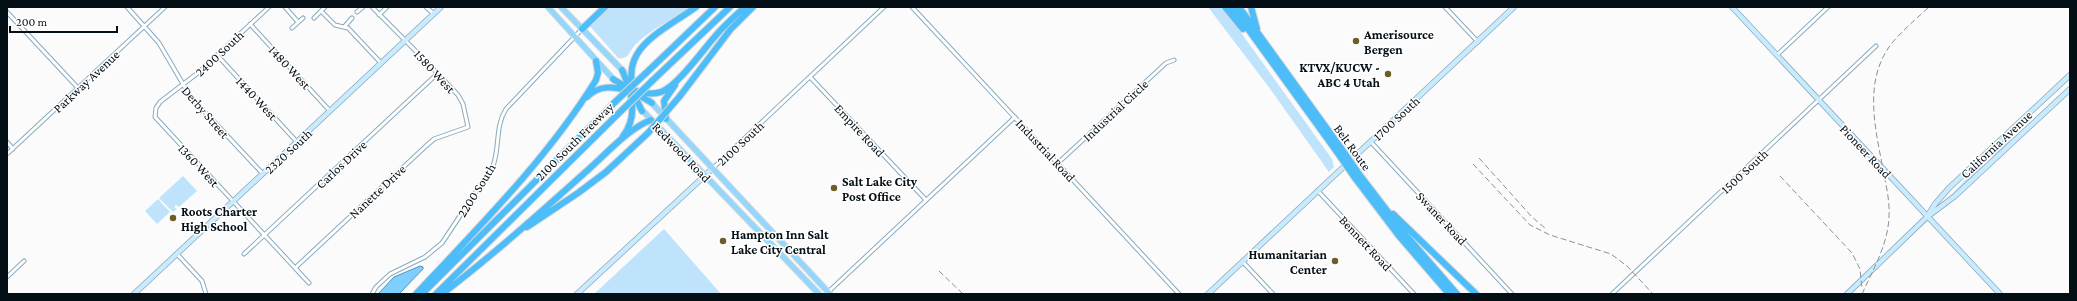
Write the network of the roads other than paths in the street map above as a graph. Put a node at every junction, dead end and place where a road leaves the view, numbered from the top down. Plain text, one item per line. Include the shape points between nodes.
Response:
1 (127, 7) edge
2 (165, 7) edge
3 (269, 7) edge
4 (285, 7) edge
5 (325, 7) edge
6 (363, 7) edge
7 (372, 7) edge
8 (387, 7) edge
9 (426, 7) edge
10 (441, 7) edge
11 (548, 7) edge
12 (561, 7) edge
13 (605, 7) edge
14 (696, 7) edge
15 (715, 7) edge
16 (730, 7) edge
17 (745, 7) edge
18 (753, 7) edge
19 (884, 7) edge
20 (912, 7) edge
21 (1225, 7) edge
22 (1232, 7) edge
23 (1239, 7) edge
24 (1251, 7) edge
25 (1445, 7) edge
26 (1514, 7) edge
27 (1732, 7) edge
28 (1828, 7) edge
29 (321, 11) junction
30 (7, 12) edge
31 (357, 12) dead end
32 (434, 14) junction
33 (379, 15) junction
34 (304, 18) dead end
35 (314, 18) dead end
36 (352, 18) dead end
37 (298, 22) junction
38 (250, 24) junction
39 (145, 26) junction
40 (345, 26) junction
41 (292, 28) dead end
42 (582, 29) junction
43 (1258, 34) junction
44 (575, 38) junction
45 (406, 40) junction
46 (1478, 42) junction
47 (1876, 46) dead end
48 (217, 55) junction
49 (1777, 55) junction
50 (1174, 60) dead end
51 (596, 61) junction
52 (1271, 62) junction
53 (381, 63) junction
54 (622, 70) joint
55 (437, 74) junction
56 (682, 74) junction
57 (2070, 75) edge
58 (810, 77) junction
59 (613, 79) junction
60 (182, 85) junction
61 (78, 88) junction
62 (2070, 88) edge
63 (622, 89) junction
64 (632, 89) junction
65 (643, 93) junction
66 (632, 100) junction
67 (1819, 101) junction
68 (652, 103) junction
69 (577, 108) junction
70 (330, 111) junction
71 (642, 111) junction
72 (2028, 114) junction
73 (155, 117) joint
74 (1015, 117) junction
75 (666, 118) junction
76 (651, 120) junction
77 (2035, 121) junction
78 (468, 127) joint
79 (2014, 128) junction
80 (2020, 135) junction
81 (7, 142) edge
82 (297, 142) junction
83 (1371, 142) junction
84 (613, 148) junction
85 (13, 149) junction
86 (1339, 150) junction
87 (7, 154) edge
88 (1986, 154) junction
89 (1992, 161) junction
90 (1058, 163) junction
91 (712, 169) junction
92 (263, 174) junction
93 (705, 176) junction
94 (1357, 176) junction
95 (1318, 191) junction
96 (926, 200) junction
97 (1379, 200) junction
98 (233, 202) junction
99 (1927, 216) junction
100 (264, 235) junction
101 (501, 245) junction
102 (177, 254) junction
103 (244, 254) dead end
104 (24, 261) dead end
105 (1243, 262) junction
106 (295, 268) junction
107 (7, 277) edge
108 (309, 283) dead end
109 (828, 293) edge
110 (134, 294) edge
111 (206, 294) edge
112 (372, 294) edge
113 (416, 294) edge
114 (422, 294) edge
115 (436, 294) edge
116 (442, 294) edge
117 (577, 294) edge
118 (819, 294) edge
119 (1180, 294) edge
120 (1208, 294) edge
121 (1273, 294) edge
122 (1414, 294) edge
123 (1449, 294) edge
124 (1457, 294) edge
125 (1476, 294) edge
126 (1512, 294) edge
127 (1612, 294) edge
128 (1847, 294) edge
129 (2000, 294) edge

1 - 39 street, Derby Street
2 - 39 street, Parkway Avenue
3 - 38 street, 2400 South
4 - 37 street
5 - 29 street
6 - 31 street
7 - 33 street, 1580 West
8 - 33 street
9 - 32 street
10 - 32 street, 2320 South
11 - 44 main road, Redwood Road
12 - 42 main road
13 - 42 highway
14 - 64 highway via 640,48 633,63
15 - 114 highway, 2100 South Freeway, bridge via 615,102
16 - 115 highway, 2100 South Freeway, bridge
17 - 56 highway
18 - 101 highway, bridge via 730,30 662,118 627,154 578,193
19 - 58 street, 2100 South
20 - 74 street, Industrial Road
21 - 52 highway via 1258,50
22 - 52 highway, Belt Route
23 - 43 highway, Belt Route
24 - 43 highway
25 - 46 street
26 - 46 street, 1700 South
27 - 49 street, Pioneer Road
28 - 49 street
29 - 35 street
29 - 40 street via 335,25
30 - 61 street
32 - 45 street, 2320 South
33 - 45 street, 1580 West
34 - 37 street
36 - 40 street
37 - 41 street
38 - 48 street, 2400 South
38 - 70 street, 1480 West
39 - 60 street, Derby Street via 164,50
39 - 61 street, Parkway Avenue
40 - 53 street
42 - 44 street, 2200 South
42 - 54 main road
43 - 86 highway, Belt Route
44 - 51 main road, Redwood Road
44 - 112 street, 2200 South via 506,109 500,121 493,166 442,243 425,258 390,274
45 - 53 street, 2320 South
45 - 55 street, 1580 West
46 - 83 street, 1700 South
47 - 67 street, 1500 South
48 - 60 street, 2400 South
48 - 82 street, 1440 West
49 - 67 street, Pioneer Road
50 - 90 street, Industrial Circle via 1166,63
51 - 59 main road, Redwood Road
51 - 69 highway via 596,80
52 - 86 highway, Belt Route
53 - 70 street, 2320 South
54 - 64 highway
55 - 78 street, 1580 West via 458,95 463,104
55 - 100 street, Carlos Drive
56 - 65 highway via 664,90
56 - 75 highway via 664,101
57 - 72 street, California Avenue
58 - 91 street, 2100 South
58 - 96 street, Empire Road
59 - 63 main road, Redwood Road
59 - 64 highway
60 - 73 street, 2400 South via 158,105
60 - 92 street, Derby Street
61 - 85 street, Parkway Avenue
62 - 77 street, California Avenue
63 - 64 highway
63 - 66 main road, Redwood Road
63 - 69 highway via 598,89
64 - 65 highway
64 - 66 highway
64 - 68 highway
64 - 71 highway
65 - 68 main road, Redwood Road
66 - 71 main road, Redwood Road
66 - 84 highway via 630,126
67 - 99 street, Pioneer Road
67 - 127 street, 1500 South
68 - 75 main road, Redwood Road
69 - 113 highway via 506,198
70 - 82 street, 2320 South
71 - 76 main road, Redwood Road
72 - 77 street
72 - 79 street, California Avenue
73 - 98 street, 1360 West
74 - 90 street, Industrial Road
74 - 96 street
75 - 91 main road, Redwood Road
76 - 84 highway
76 - 93 main road, Redwood Road
77 - 80 street, California Avenue
78 - 106 street, Nanette Drive via 434,139
79 - 80 street
79 - 88 street, California Avenue
80 - 89 street, California Avenue
81 - 85 street
82 - 92 street, 2320 South
83 - 95 street, 1700 South
83 - 126 street, Swaner Road
84 - 101 highway
85 - 87 street, Parkway Avenue
86 - 94 highway, Belt Route, bridge
88 - 89 street
88 - 99 street, California Avenue via 1944,194
89 - 99 street, California Avenue via 1950,201
90 - 119 street, Industrial Road
91 - 93 street, 2100 South
91 - 109 main road, Redwood Road
92 - 98 street, 2320 South
93 - 117 street, 2100 South
93 - 118 main road, Redwood Road
94 - 97 highway, Belt Route
94 - 123 highway, Belt Route via 1409,248
95 - 105 street, 1700 South
95 - 122 street, Bennett Road
96 - 109 street
97 - 124 highway, Belt Route
97 - 125 highway
98 - 100 street, 1360 West
98 - 102 street, 2320 South
99 - 128 street, California Avenue
99 - 129 street, Pioneer Road
100 - 103 street, Carlos Drive
100 - 106 street, 1360 West
101 - 116 highway
102 - 110 street, 2320 South
102 - 111 street via 202,281
104 - 107 street
105 - 120 street, 1700 South
105 - 121 street
106 - 108 street, 1360 West

